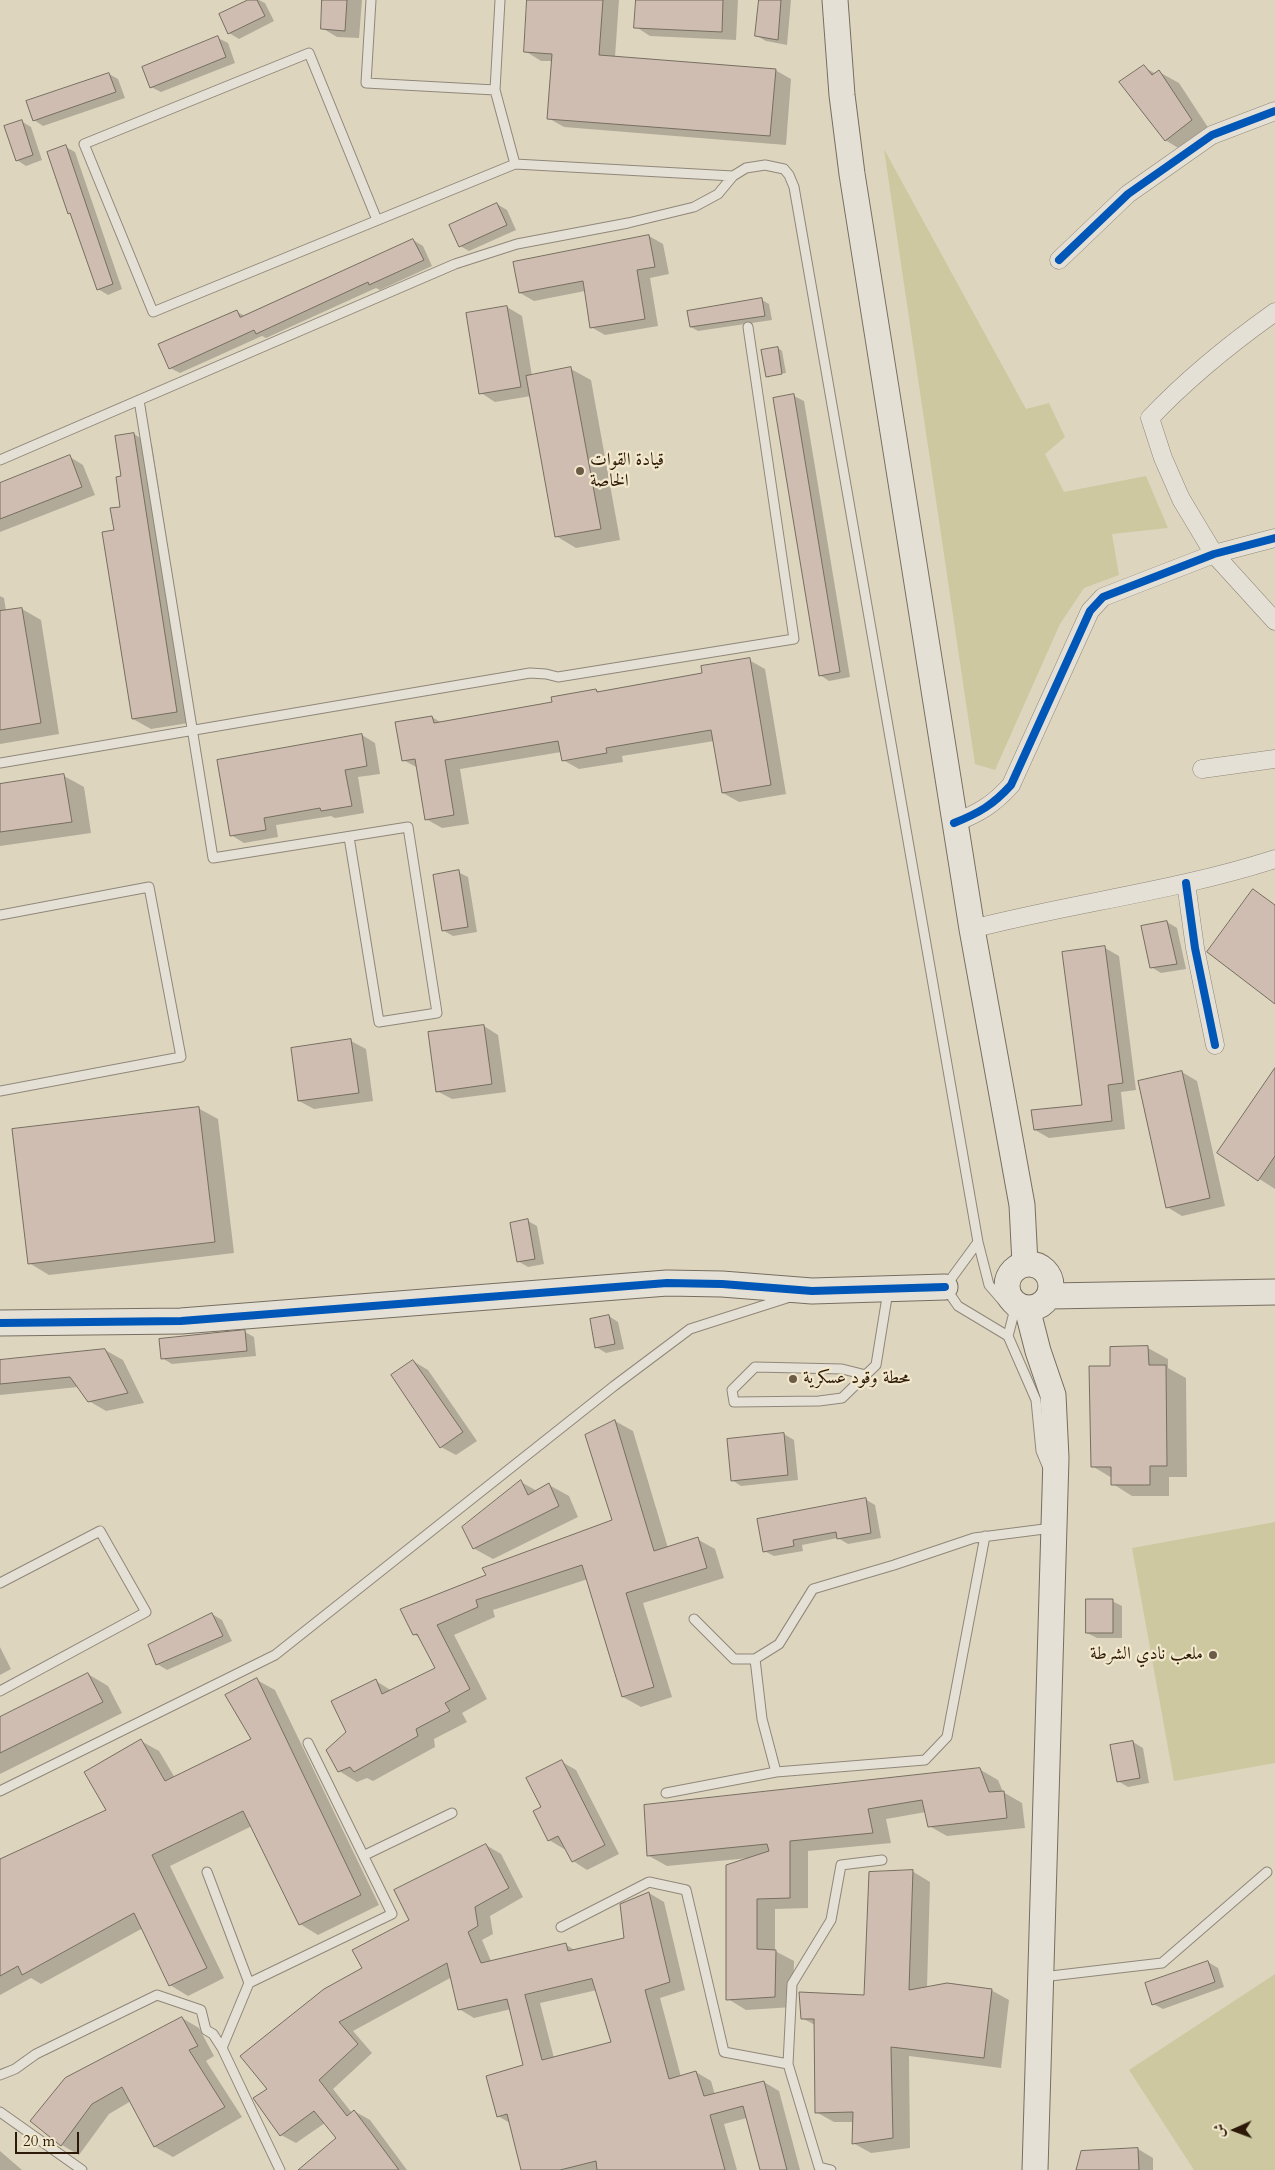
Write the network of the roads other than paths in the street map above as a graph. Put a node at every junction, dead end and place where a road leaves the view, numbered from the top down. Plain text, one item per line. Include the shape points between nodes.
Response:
1 (371, 0) edge
2 (500, 0) edge
3 (835, 0) edge
4 (495, 90) junction
5 (1275, 111) edge
6 (515, 164) junction
7 (733, 176) junction
8 (377, 220) junction
9 (1059, 260) dead end
10 (1275, 312) edge
11 (748, 327) dead end
12 (139, 400) junction
13 (0, 460) edge
14 (1275, 538) edge
15 (1214, 554) junction
16 (1275, 621) edge
17 (193, 730) junction
18 (1275, 758) edge
19 (0, 763) edge
20 (1202, 768) dead end
21 (954, 823) junction
22 (350, 837) junction
23 (1275, 859) edge
24 (1186, 883) junction
25 (0, 915) edge
26 (972, 929) junction
27 (1215, 1045) dead end
28 (0, 1091) edge
29 (978, 1242) junction
30 (1025, 1264) junction
31 (1275, 1275) edge
32 (945, 1287) junction
33 (888, 1288) junction
34 (1050, 1288) junction
35 (812, 1291) junction
36 (1275, 1292) edge
37 (1019, 1309) junction
38 (0, 1323) edge
39 (1008, 1336) junction
40 (866, 1375) junction
41 (1056, 1486) junction
42 (1054, 1528) junction
43 (985, 1536) junction
44 (0, 1583) edge
45 (694, 1619) dead end
46 (755, 1659) junction
47 (0, 1691) edge
48 (308, 1743) dead end
49 (776, 1772) junction
50 (0, 1791) edge
51 (666, 1793) dead end
52 (452, 1813) dead end
53 (364, 1855) junction
54 (882, 1860) dead end
55 (207, 1872) dead end
56 (1267, 1872) dead end
57 (561, 1927) dead end
58 (1042, 1977) junction
59 (249, 1983) junction
60 (222, 2048) junction
61 (788, 2064) junction
62 (0, 2075) edge
63 (0, 2112) edge
64 (82, 2170) edge
65 (280, 2170) edge
66 (831, 2170) edge
67 (1035, 2170) edge

1 - 4 lane via 366,83
2 - 4 lane
3 - 21 main road via 852,174
4 - 6 lane
5 - 9 street via 1212,135 1128,194
6 - 7 lane
6 - 8 lane
7 - 12 lane via 718,194 694,207 517,244 455,264
7 - 29 lane via 746,168 765,165 784,169 794,187
8 - 8 lane via 153,312 84,144 309,52
10 - 15 street via 1230,344 1150,418 1181,499
11 - 17 lane via 794,639 558,677 530,674
12 - 13 lane
12 - 17 lane
14 - 15 street
15 - 16 street
15 - 21 street via 1103,597 1090,610 1011,785 980,813
17 - 19 lane
17 - 22 lane via 213,858
18 - 20 street
21 - 26 main road
22 - 22 lane via 379,1022 438,1013 408,827
23 - 24 street
24 - 26 street
24 - 27 street via 1195,948
25 - 28 lane via 149,887 181,1057
26 - 30 main road via 1022,1205
29 - 32 lane
29 - 37 lane via 989,1285
30 - 34 main road via 1037,1265 1046,1271
30 - 37 main road via 1013,1270 1007,1282 1007,1291
31 - 34 main road
32 - 33 main road
32 - 39 lane via 958,1306
33 - 35 main road
33 - 40 lane via 876,1365
34 - 36 main road
34 - 37 main road via 1039,1306
35 - 38 main road via 667,1283 181,1321
35 - 50 lane via 690,1329 275,1655
37 - 39 lane
37 - 41 main road via 1053,1395
39 - 41 lane via 1036,1400 1040,1451
40 - 40 lane via 842,1398 826,1400 734,1402 732,1390 755,1367 842,1369
41 - 42 main road
42 - 43 lane
42 - 58 main road
43 - 46 lane via 813,1588 779,1644
43 - 49 lane via 947,1737 925,1760
44 - 47 lane via 100,1531 146,1612
45 - 46 lane via 734,1659
46 - 49 lane via 762,1720
48 - 53 lane
49 - 51 lane
52 - 53 lane
53 - 59 lane via 392,1914
54 - 61 lane via 841,1865 831,1920 792,1984
55 - 59 lane
56 - 58 lane via 1162,1963
57 - 61 lane via 649,1882 686,1890 724,2052
58 - 67 main road
59 - 60 lane
60 - 62 lane via 213,2034 206,2030 201,2010 157,1995
60 - 65 lane
61 - 66 lane via 819,2167
63 - 64 lane

